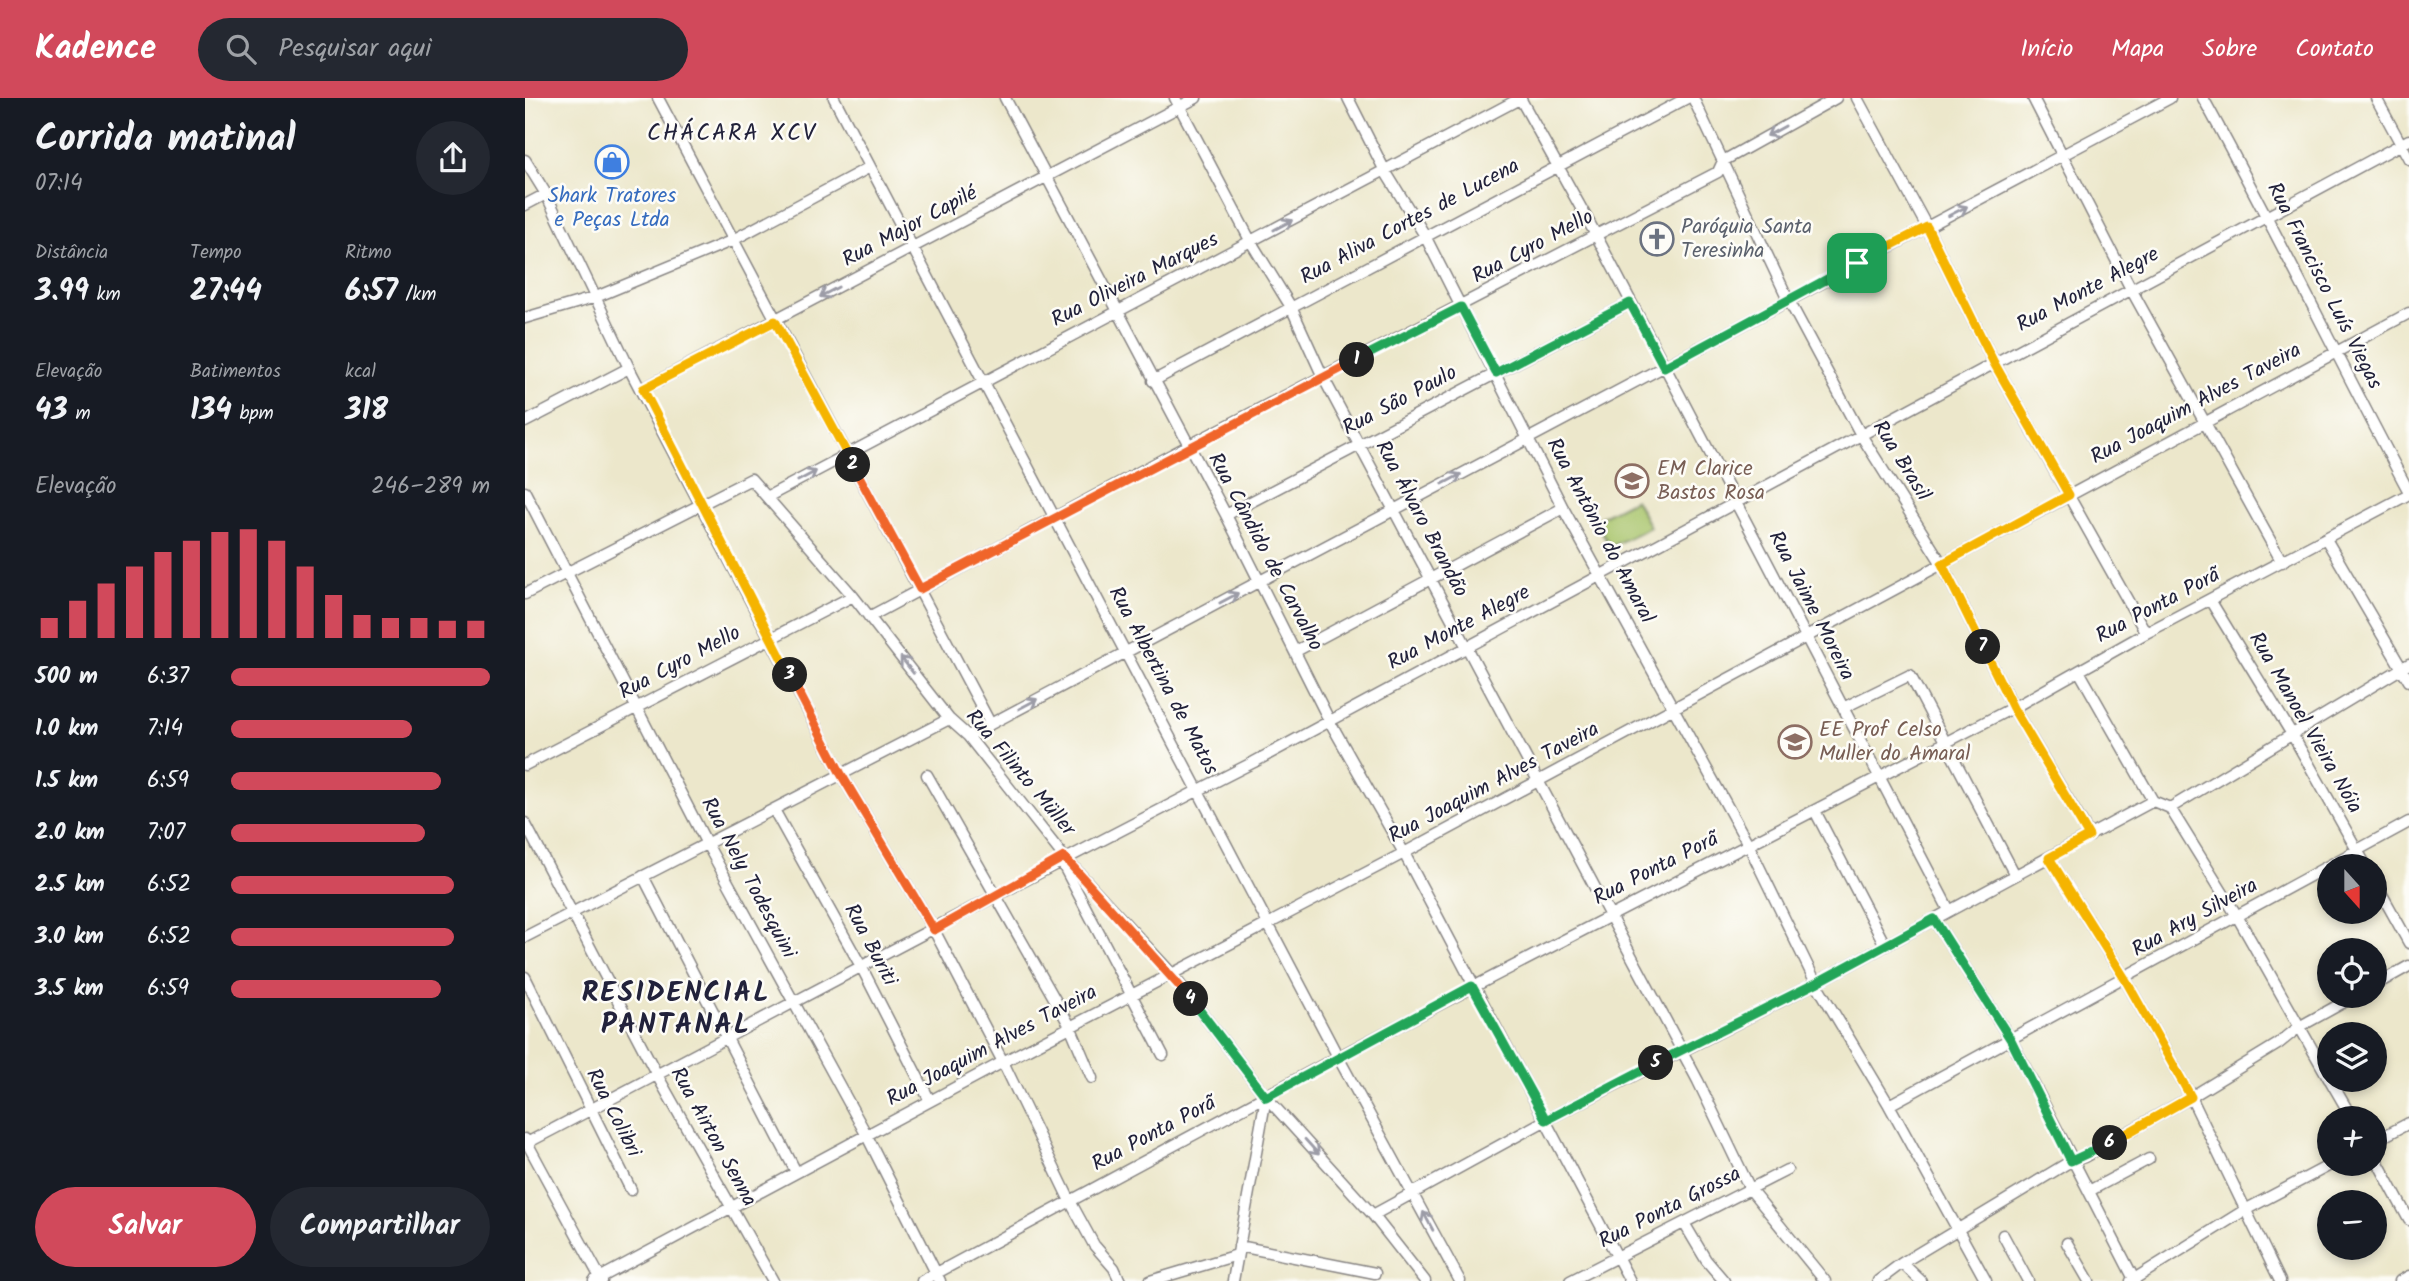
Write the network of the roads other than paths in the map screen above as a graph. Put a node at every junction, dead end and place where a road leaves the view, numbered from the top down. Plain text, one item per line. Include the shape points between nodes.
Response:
1 (658, 98) edge
2 (1005, 98) edge
3 (1196, 98) edge
4 (1348, 98) edge
5 (1521, 98) edge
6 (1687, 98) edge
7 (1693, 98) edge
8 (1836, 98) edge
9 (1857, 98) edge
10 (2033, 98) edge
11 (2171, 98) edge
12 (2203, 98) edge
13 (2376, 98) edge
14 (836, 99) edge
15 (1177, 102) edge
16 (2405, 142) edge
17 (2064, 156) junction
18 (2409, 159) edge
19 (525, 160) edge
20 (1723, 161) junction
21 (1557, 166) junction
22 (870, 167) junction
23 (1385, 171) junction
24 (1047, 177) junction
25 (545, 194) junction
26 (525, 205) edge
27 (2269, 216) junction
28 (1927, 227) junction
29 (1424, 234) junction
30 (1596, 235) junction
31 (731, 241) junction
32 (1251, 242) junction
33 (911, 248) junction
34 (2131, 289) junction
35 (596, 297) junction
36 (1788, 299) junction
37 (1630, 303) junction
38 (1291, 307) junction
39 (1461, 307) junction
40 (1115, 311) junction
41 (2409, 313) edge
42 (525, 318) edge
43 (775, 321) junction
44 (2334, 352) junction
45 (1994, 363) junction
46 (1664, 367) junction
47 (629, 368) junction
48 (1496, 373) junction
49 (1323, 377) junction
50 (983, 381) junction
51 (1153, 381) junction
52 (643, 389) junction
53 (525, 422) edge
54 (2204, 423) junction
55 (1861, 435) junction
56 (1529, 438) junction
57 (1360, 443) junction
58 (1188, 446) junction
59 (848, 454) junction
60 (525, 492) edge
61 (2409, 493) edge
62 (2069, 495) junction
63 (767, 497) junction
64 (1735, 501) junction
65 (702, 505) junction
66 (1563, 508) junction
67 (1393, 510) junction
68 (1227, 515) junction
69 (1055, 518) junction
70 (2326, 539) junction
71 (2283, 562) junction
72 (1942, 564) junction
73 (569, 572) junction
74 (1600, 574) junction
75 (1432, 580) junction
76 (1260, 582) junction
77 (920, 589) junction
78 (525, 594) edge
79 (853, 596) junction
80 (2210, 600) junction
81 (869, 617) junction
82 (2145, 633) junction
83 (771, 638) junction
84 (1806, 638) junction
85 (1467, 647) junction
86 (1296, 651) junction
87 (1125, 653) junction
88 (2405, 666) edge
89 (2079, 671) junction
90 (2409, 681) edge
91 (636, 708) junction
92 (1843, 708) junction
93 (2013, 708) junction
94 (1672, 709) junction
95 (949, 719) junction
96 (1329, 720) junction
97 (990, 723) junction
98 (968, 736) junction
99 (2293, 736) junction
100 (1945, 742) junction
101 (525, 765) edge
102 (841, 774) junction
103 (927, 775) dead end
104 (1880, 777) junction
105 (1537, 781) junction
106 (1198, 790) junction
107 (2153, 802) junction
108 (2170, 808) junction
109 (774, 810) junction
110 (1815, 811) junction
111 (2409, 822) edge
112 (525, 824) edge
113 (2089, 836) junction
114 (707, 844) junction
115 (1748, 844) junction
116 (2357, 851) junction
117 (1404, 853) junction
118 (2359, 854) edge
119 (1062, 858) junction
120 (2049, 858) junction
121 (2015, 875) junction
122 (643, 876) junction
123 (996, 897) junction
124 (2387, 904) edge
125 (1948, 911) junction
126 (571, 915) junction
127 (1608, 915) junction
128 (2237, 916) junction
129 (1934, 919) junction
130 (1269, 924) junction
131 (934, 930) junction
132 (525, 937) edge
133 (2409, 943) edge
134 (1885, 945) junction
135 (2409, 966) edge
136 (862, 968) junction
137 (1172, 974) junction
138 (525, 977) edge
139 (2387, 978) edge
140 (2125, 979) junction
141 (1816, 983) junction
142 (1472, 986) junction
143 (1132, 994) junction
144 (793, 1004) junction
145 (2333, 1008) edge
146 (1070, 1026) junction
147 (2299, 1027) junction
148 (725, 1040) junction
149 (2011, 1040) junction
150 (1682, 1050) junction
151 (1163, 1055) dead end
152 (1338, 1057) junction
153 (2317, 1057) edge
154 (1003, 1062) junction
155 (657, 1075) junction
156 (1093, 1078) dead end
157 (1266, 1097) junction
158 (2191, 1097) junction
159 (930, 1101) junction
160 (1889, 1105) junction
161 (590, 1111) junction
162 (1546, 1120) junction
163 (2409, 1123) edge
164 (866, 1134) junction
165 (2387, 1135) edge
166 (526, 1142) edge
167 (2149, 1159) dead end
168 (2071, 1161) junction
169 (1787, 1171) dead end
170 (796, 1172) junction
171 (2317, 1172) edge
172 (2385, 1176) edge
173 (1750, 1189) junction
174 (631, 1190) dead end
175 (2089, 1191) junction
176 (1412, 1192) junction
177 (1069, 1201) junction
178 (730, 1208) junction
179 (2245, 1210) junction
180 (1373, 1214) junction
181 (2409, 1220) edge
182 (1684, 1223) junction
183 (1957, 1232) junction
184 (2003, 1235) dead end
185 (2067, 1243) dead end
186 (1238, 1251) junction
187 (1616, 1256) junction
188 (1902, 1264) junction
189 (1375, 1273) dead end
190 (2409, 1276) edge
191 (938, 1277) edge
192 (599, 1280) edge
193 (2133, 1280) edge
194 (773, 1281) edge
195 (922, 1281) edge
196 (1120, 1281) edge
197 (1150, 1281) edge
198 (1233, 1281) edge
199 (1426, 1281) edge
200 (1460, 1281) edge
201 (1570, 1281) edge
202 (1630, 1281) edge
203 (1724, 1281) edge
204 (1825, 1281) edge
205 (1878, 1281) edge
206 (1921, 1281) edge
207 (1986, 1281) edge
208 (2028, 1281) edge
209 (2089, 1281) edge
210 (2280, 1281) edge
211 (2400, 1281) edge

1 - 31 street
2 - 24 street, Rua Cândido de Carvalho
3 - 15 street, Rua Major Capilé
4 - 23 street, Rua Antônio do Amaral
5 - 21 street, Rua Jaime Moreira
5 - 23 street, Rua Oliveira Marques
6 - 21 street, Rua Aliva Cortes de Lucena
7 - 20 street, Rua Brasil
8 -> 20 street, Rua Cyro Mello
9 - 28 street
10 - 17 street
11 - 17 street
12 - 27 street, Rua Francisco Luís Viegas
13 - 16 street
14 - 22 street, Rua Albertina de Matos
15 - 24 street, Rua Major Capilé
15 - 32 street, Rua Álvaro Brandão
16 - 18 street
16 - 27 street, Rua Monte Alegre
28 -> 17 street
17 - 34 street
19 - 25 street
20 - 30 street, Rua Cyro Mello via 1718,172
20 - 36 street, Rua Brasil
21 - 29 street, Rua Aliva Cortes de Lucena
21 - 30 street, Rua Jaime Moreira
22 - 31 street
22 - 33 street, Rua Albertina de Matos
23 - 29 street, Rua Antônio do Amaral
32 -> 23 street, Rua Oliveira Marques
24 - 33 street, Rua Major Capilé
24 - 40 street, Rua Cândido de Carvalho
25 - 26 street
25 - 35 street
27 - 34 street, Rua Monte Alegre
27 - 44 street, Rua Francisco Luís Viegas
28 - 36 street
28 - 45 street
29 - 38 street, Rua Aliva Cortes de Lucena
29 - 39 street, Rua Antônio do Amaral
30 - 37 street, Rua Jaime Moreira
30 - 39 street, Rua Cyro Mello
31 - 35 street
31 - 43 street
32 - 38 street, Rua Álvaro Brandão
32 - 40 street, Rua Oliveira Marques
33 -> 43 street, Rua Major Capilé
33 - 50 street, Rua Albertina de Matos
34 - 45 street, Rua Monte Alegre
34 - 54 street
35 - 42 street
35 - 47 street
36 - 46 street
36 - 55 street, Rua Brasil
37 - 46 street, Rua Jaime Moreira
37 - 48 street, Rua São Paulo
38 - 49 street, Rua Álvaro Brandão
38 - 51 street, Rua Aliva Cortes de Lucena
39 - 48 street, Rua Antônio do Amaral
39 - 49 street, Rua Cyro Mello
40 - 50 street, Rua Oliveira Marques
40 - 51 street, Rua Cândido de Carvalho
41 - 44 street, Rua Joaquim Alves Taveira
43 - 52 street, Rua Major Capilé
43 - 59 street
44 - 54 street, Rua Joaquim Alves Taveira
44 - 61 street, Rua Francisco Luís Viegas
45 - 55 street, Rua Monte Alegre
45 - 62 street
46 - 56 street
46 - 64 street, Rua Jaime Moreira
47 - 52 street
47 - 53 street
48 - 56 street, Rua Antônio do Amaral
48 - 57 street, Rua São Paulo
49 - 57 street, Rua Álvaro Brandão
49 - 58 street, Rua Cyro Mello
50 - 59 street, Rua Oliveira Marques
50 - 69 street, Rua Albertina de Matos
51 - 58 street, Rua Cândido de Carvalho
52 - 65 street
54 - 62 street, Rua Joaquim Alves Taveira
54 - 71 street
55 - 64 street, Rua Monte Alegre
55 - 72 street, Rua Brasil
56 - 66 street, Rua Antônio do Amaral
67 -> 56 street
57 - 67 street, Rua Álvaro Brandão
57 - 68 street, Rua São Paulo
58 - 68 street, Rua Cândido de Carvalho
58 - 69 street, Rua Cyro Mello
63 -> 59 street, Rua Oliveira Marques
59 - 77 street
60 - 73 street, Rua Nely Todesquini
61 - 70 street, Rua Ponta Porã
62 - 72 street, Rua Joaquim Alves Taveira
62 - 82 street
63 - 65 street, Rua Filinto Müller via 751,480
63 - 79 street, Rua Filinto Müller
64 - 74 street, Rua Monte Alegre
64 - 84 street, Rua Jaime Moreira
65 - 73 street
65 - 83 street
66 - 74 street, Rua Antônio do Amaral
66 - 75 street
67 - 75 street, Rua Álvaro Brandão
67 - 76 street
68 - 76 street, Rua Cândido de Carvalho
69 - 77 street, Rua Cyro Mello
69 - 87 street, Rua Albertina de Matos
70 - 71 street, Rua Ponta Porã
70 - 88 street
71 - 80 street, Rua Ponta Porã
72 - 84 street, Rua Joaquim Alves Taveira
72 - 93 street, Rua Brasil
73 - 78 street
73 - 91 street, Rua Nely Todesquini
74 - 85 street, Rua Monte Alegre
74 - 94 street, Rua Antônio do Amaral
75 - 85 street, Rua Álvaro Brandão
75 - 86 street
76 - 86 street, Rua Cândido de Carvalho
87 -> 76 street
77 - 81 street, Rua Cyro Mello
77 - 97 street
79 - 81 street, Rua Filinto Müller
79 - 83 street, Rua Cyro Mello
80 - 82 street, Rua Ponta Porã
80 - 99 street, Rua Manoel Vieira Nóia
95 -> 81 street, Rua Filinto Müller
82 - 89 street, Rua Ponta Porã
83 - 91 street, Rua Cyro Mello
83 - 102 street
84 - 92 street, Rua Jaime Moreira
84 - 94 street, Rua Joaquim Alves Taveira
85 - 96 street, Rua Monte Alegre
85 - 105 street, Rua Álvaro Brandão
86 - 96 street, Rua Cândido de Carvalho
97 -> 87 street
87 - 106 street, Rua Albertina de Matos
88 - 90 street
88 - 99 street
89 - 93 street, Rua Ponta Porã
89 - 107 street
91 - 101 street, Rua Cyro Mello
91 - 114 street, Rua Nely Todesquini
92 - 100 street via 1910,675
92 - 104 street, Rua Jaime Moreira
93 - 100 street, Rua Ponta Porã
93 - 113 street, Rua Brasil
94 - 105 street, Rua Joaquim Alves Taveira
94 - 115 street, Rua Antônio do Amaral
95 - 98 street, Rua Filinto Müller
95 - 102 street
96 - 106 street, Rua Monte Alegre
96 - 117 street, Rua Cândido de Carvalho
97 - 98 street
98 - 119 street, Rua Filinto Müller
99 - 108 street
99 - 116 street, Rua Manoel Vieira Nóia
100 - 104 street, Rua Ponta Porã
100 - 121 street
102 - 109 street
102 - 131 street
103 - 123 street
104 - 110 street, Rua Ponta Porã
104 - 125 street, Rua Jaime Moreira
105 - 117 street, Rua Joaquim Alves Taveira
105 - 127 street, Rua Álvaro Brandão
106 - 119 street, Rua Monte Alegre
106 - 130 street, Rua Albertina de Matos
107 - 108 street
107 - 113 street
108 - 128 street
109 - 114 street
109 - 136 street, Rua Buriti
110 - 115 street, Rua Ponta Porã
110 - 134 street
111 - 116 street, Rua Ary Silveira
112 - 126 street, Rua Airton Senna
113 - 120 street
114 - 122 street
114 - 144 street, Rua Nely Todesquini
115 - 127 street, Rua Ponta Porã
115 - 141 street, Rua Antônio do Amaral
116 - 118 street, Rua Manoel Vieira Nóia
116 - 128 street, Rua Ary Silveira
117 - 130 street, Rua Joaquim Alves Taveira
117 - 142 street, Rua Cândido de Carvalho
119 - 123 street, Rua Monte Alegre
119 - 137 street, Rua Filinto Müller
119 - 143 street
120 - 121 street
120 - 140 street
121 - 125 street
122 - 126 street
122 - 148 street
123 - 131 street, Rua Monte Alegre
123 - 146 street
124 - 133 street
125 - 129 street
126 - 132 street
126 - 155 street, Rua Airton Senna
127 - 142 street, Rua Ponta Porã
127 - 150 street, Rua Álvaro Brandão
128 - 140 street, Rua Ary Silveira
128 - 147 street
129 - 134 street
129 - 149 street
130 - 137 street, Rua Joaquim Alves Taveira
130 - 152 street, Rua Albertina de Matos
131 - 136 street, Rua Monte Alegre
131 - 154 street
134 - 141 street
135 - 139 street
136 - 144 street, Rua Monte Alegre
136 - 159 street, Rua Buriti
137 - 143 street, Rua Joaquim Alves Taveira
137 - 157 street, Rua Filinto Müller
138 - 161 street, Rua Colibri
140 - 149 street, Rua Ary Silveira
140 - 158 street
141 - 150 street
141 - 160 street, Rua Antônio do Amaral
142 - 152 street, Rua Ponta Porã
142 - 162 street, Rua Cândido de Carvalho
143 - 146 street, Rua Joaquim Alves Taveira
143 - 151 street
144 - 148 street, Rua Monte Alegre
144 - 164 street, Rua Nely Todesquini
145 - 147 street
146 - 154 street, Rua Joaquim Alves Taveira
146 - 156 street
147 - 153 street
147 - 158 street
148 - 155 street, Rua Monte Alegre
148 - 170 street
149 - 160 street, Rua Ary Silveira
149 - 168 street
150 - 162 street
150 - 173 street, Rua Álvaro Brandão
152 - 157 street, Rua Ponta Porã
152 - 176 street, Rua Albertina de Matos
154 - 159 street, Rua Joaquim Alves Taveira
154 - 177 street
155 - 161 street, Rua Monte Alegre
155 - 178 street, Rua Airton Senna
157 - 177 street, Rua Ponta Porã
157 -> 180 street, Rua Filinto Müller
157 - 186 street
158 - 168 street
158 - 179 street
159 - 164 street, Rua Joaquim Alves Taveira
160 - 183 street, Rua Antônio do Amaral
161 - 166 street, Rua Monte Alegre
161 - 174 street, Rua Colibri
162 - 176 street
162 - 187 street, Rua Cândido de Carvalho
163 - 165 street
164 - 170 street, Rua Joaquim Alves Taveira
164 - 191 street, Rua Nely Todesquini
166 - 192 street
167 - 175 street
168 - 175 street
168 - 183 street
169 - 173 street, Rua Ponta Grossa
170 - 178 street, Rua Joaquim Alves Taveira
171 - 179 street
172 - 181 street
173 - 182 street, Rua Ponta Grossa
173 - 204 street, Rua Álvaro Brandão
175 - 193 street
176 - 180 street
200 -> 176 street, Rua Albertina de Matos
177 - 191 street, Rua Ponta Porã
177 - 196 street
178 - 192 street, Rua Joaquim Alves Taveira
178 - 194 street, Rua Airton Senna
179 - 193 street
179 - 210 street
180 - 199 street, Rua Filinto Müller
182 - 187 street, Rua Ponta Grossa
182 - 203 street
183 - 188 street
183 - 207 street, Rua Antônio do Amaral
184 - 208 street
185 - 209 street
186 - 189 street
186 - 197 street
186 - 198 street
187 - 201 street, Rua Ponta Grossa
187 - 202 street, Rua Cândido de Carvalho
188 - 205 street
188 - 206 street
190 - 211 street
191 - 195 street, Rua Ponta Porã

